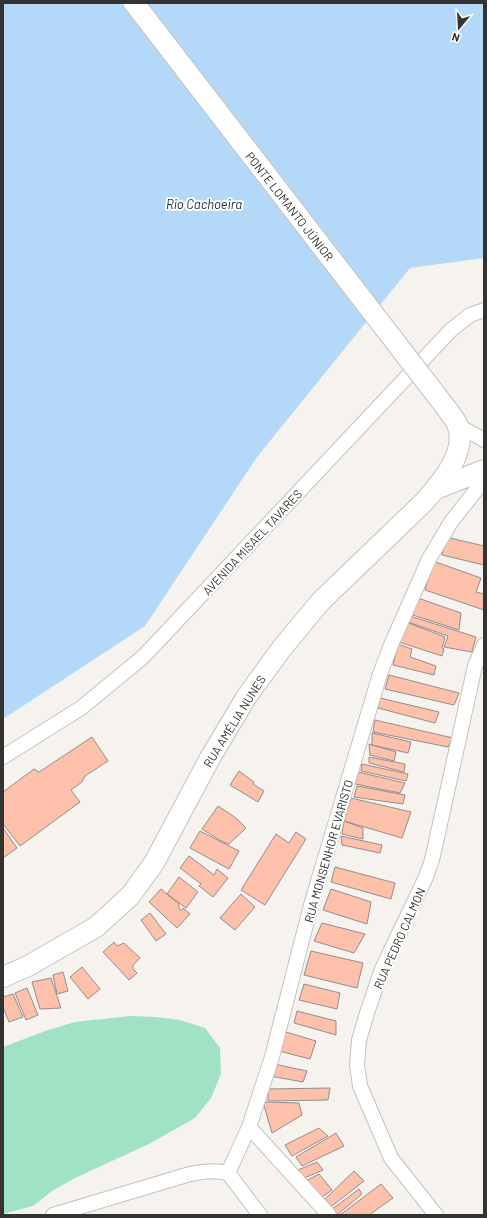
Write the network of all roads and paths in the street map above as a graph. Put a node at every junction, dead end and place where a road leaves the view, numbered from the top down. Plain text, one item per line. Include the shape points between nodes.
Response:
1 (134, 3) edge
2 (484, 310) edge
3 (452, 417) junction
4 (484, 440) edge
5 (484, 470) edge
6 (484, 480) edge
7 (436, 489) junction
8 (484, 645) edge
9 (3, 757) edge
10 (3, 977) edge
11 (250, 1127) junction
12 (228, 1173) junction
13 (53, 1215) edge
14 (260, 1215) edge
15 (329, 1215) edge
16 (436, 1215) edge

1 - 3 main road, PONTE LOMANTO JÚNIOR, bridge
2 - 9 street, AVENIDA MISAEL TAVARES via 470,314 451,330 143,657 81,708
3 - 4 street
3 - 7 main road, RUA AMÉLIA NUNES via 459,437 458,448 453,464
5 - 7 main road
6 - 11 street, RUA MONSENHOR EVARISTO via 451,522 429,559 380,674 311,906 272,1057
7 - 10 main road, RUA AMÉLIA NUNES via 321,600 282,648 247,696 210,758 154,863 130,896 96,927 28,966
8 - 16 street, RUA PEDRO CALMON via 475,666 432,860 382,969 368,1010 358,1052 360,1086 391,1158
11 - 12 street, RUA MONSENHOR EVARISTO
11 - 15 street
12 - 13 street via 200,1172
12 - 14 street

